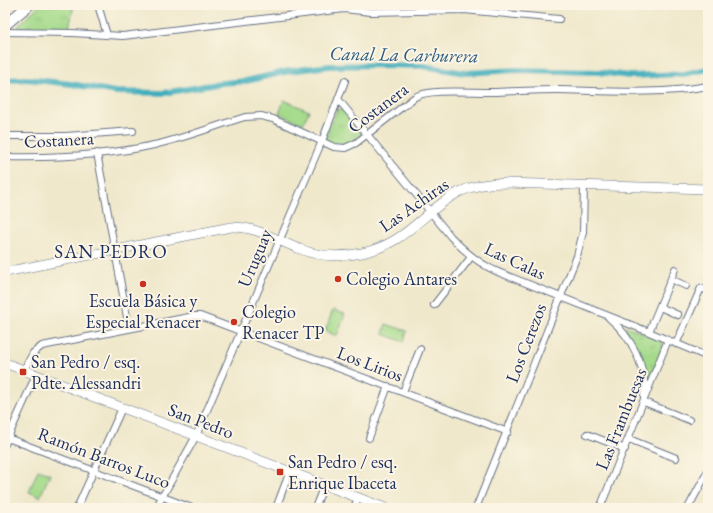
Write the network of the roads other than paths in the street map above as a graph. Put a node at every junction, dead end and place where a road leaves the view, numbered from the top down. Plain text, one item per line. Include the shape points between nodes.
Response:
1 (29, 5) edge
2 (98, 5) edge
3 (350, 5) edge
4 (356, 7) edge
5 (466, 7) edge
6 (559, 19) dead end
7 (5, 25) edge
8 (5, 32) edge
9 (107, 35) junction
10 (345, 81) dead end
11 (708, 86) edge
12 (338, 99) junction
13 (133, 131) dead end
14 (367, 134) junction
15 (5, 136) edge
16 (322, 141) junction
17 (97, 153) junction
18 (5, 157) edge
19 (584, 185) junction
20 (708, 189) edge
21 (431, 213) junction
22 (279, 240) junction
23 (115, 250) junction
24 (471, 257) junction
25 (675, 268) dead end
26 (5, 272) edge
27 (671, 279) junction
28 (686, 286) dead end
29 (708, 291) edge
30 (560, 298) junction
31 (434, 305) dead end
32 (660, 307) junction
33 (678, 314) dead end
34 (605, 315) junction
35 (129, 328) junction
36 (241, 331) junction
37 (649, 332) junction
38 (668, 340) junction
39 (676, 344) junction
40 (420, 349) dead end
41 (708, 357) edge
42 (5, 363) edge
43 (24, 370) junction
44 (36, 375) junction
45 (388, 386) junction
46 (403, 392) junction
47 (644, 402) junction
48 (122, 408) junction
49 (689, 420) dead end
50 (508, 432) junction
51 (587, 434) dead end
52 (196, 436) junction
53 (370, 438) dead end
54 (6, 439) edge
55 (629, 439) junction
56 (624, 449) junction
57 (676, 458) dead end
58 (93, 471) junction
59 (708, 471) edge
60 (290, 472) junction
61 (701, 483) junction
62 (324, 485) junction
63 (708, 487) edge
64 (162, 496) junction
65 (358, 498) junction
66 (77, 508) edge
67 (156, 508) edge
68 (192, 508) edge
69 (276, 508) edge
70 (315, 508) edge
71 (354, 508) edge
72 (385, 508) edge
73 (476, 508) edge
74 (600, 508) edge
75 (688, 508) edge

1 - 7 main road
2 - 9 street
3 - 4 street
4 - 5 street via 371,12
4 - 9 street via 130,35
5 - 6 street
8 - 9 street
10 - 12 street, Uruguay
11 - 14 street, Costanera via 655,92 426,92 415,96
12 - 14 street, Las Calas
12 - 16 street, Uruguay
13 - 15 street via 66,136
14 - 16 street, Costanera via 345,148 334,147
14 - 21 street, Las Calas
16 - 17 street, Costanera via 273,119 256,116 245,117 154,145
16 - 22 street, Uruguay
17 - 18 street, Costanera via 66,157
17 - 23 street
19 - 20 street, Las Achiras
19 - 21 street, Las Achiras via 486,184 459,192
19 - 30 street, Los Cerezos via 581,242
21 - 22 street, Las Achiras via 395,241 356,254 311,253
21 - 24 street, Las Calas
22 - 23 street, Las Achiras via 249,228 231,227
22 - 36 street, Uruguay
23 - 26 street, Las Achiras
23 - 35 street
24 - 30 street, Las Calas via 491,269
24 - 31 street
25 - 27 street
27 - 28 street
27 - 32 street
29 - 39 street via 701,288
30 - 34 street, Las Calas
30 - 50 street, Los Cerezos
32 - 33 street
32 - 37 street
34 - 37 street, Las Calas
34 - 47 street, Las Calas via 623,332 636,354 643,376
35 - 36 street, Los Lirios via 197,316
35 - 43 street, Los Lirios via 42,346 33,353
36 - 45 street, Los Lirios
36 - 52 street, Uruguay
37 - 38 street, Las Calas
38 - 39 street, Las Calas
38 - 47 street, Las Frambuesas
39 - 41 street, Las Calas
40 - 46 street
42 - 43 street, San Pedro
43 - 44 street, San Pedro
44 - 48 street, San Pedro
44 - 54 street
45 - 46 street, Los Lirios
45 - 53 street
46 - 50 street, Los Lirios
47 - 49 street
47 - 55 street, Las Frambuesas
48 - 52 street, San Pedro
48 - 58 street
50 - 73 street, Los Cerezos
51 - 56 street
52 - 60 street, San Pedro
52 - 64 street, Uruguay
54 - 58 street, Ramón Barros Luco
55 - 56 street, Las Frambuesas
55 - 57 street
56 - 74 street, Las Frambuesas
58 - 64 street, Ramón Barros Luco
58 - 66 street
59 - 61 street
60 - 62 street, San Pedro
60 - 69 street
61 - 63 street
61 - 75 street
62 - 65 street, San Pedro
62 - 70 street
64 - 67 street, Uruguay
64 - 68 street, Ramón Barros Luco
65 - 71 street
65 - 72 street, San Pedro

